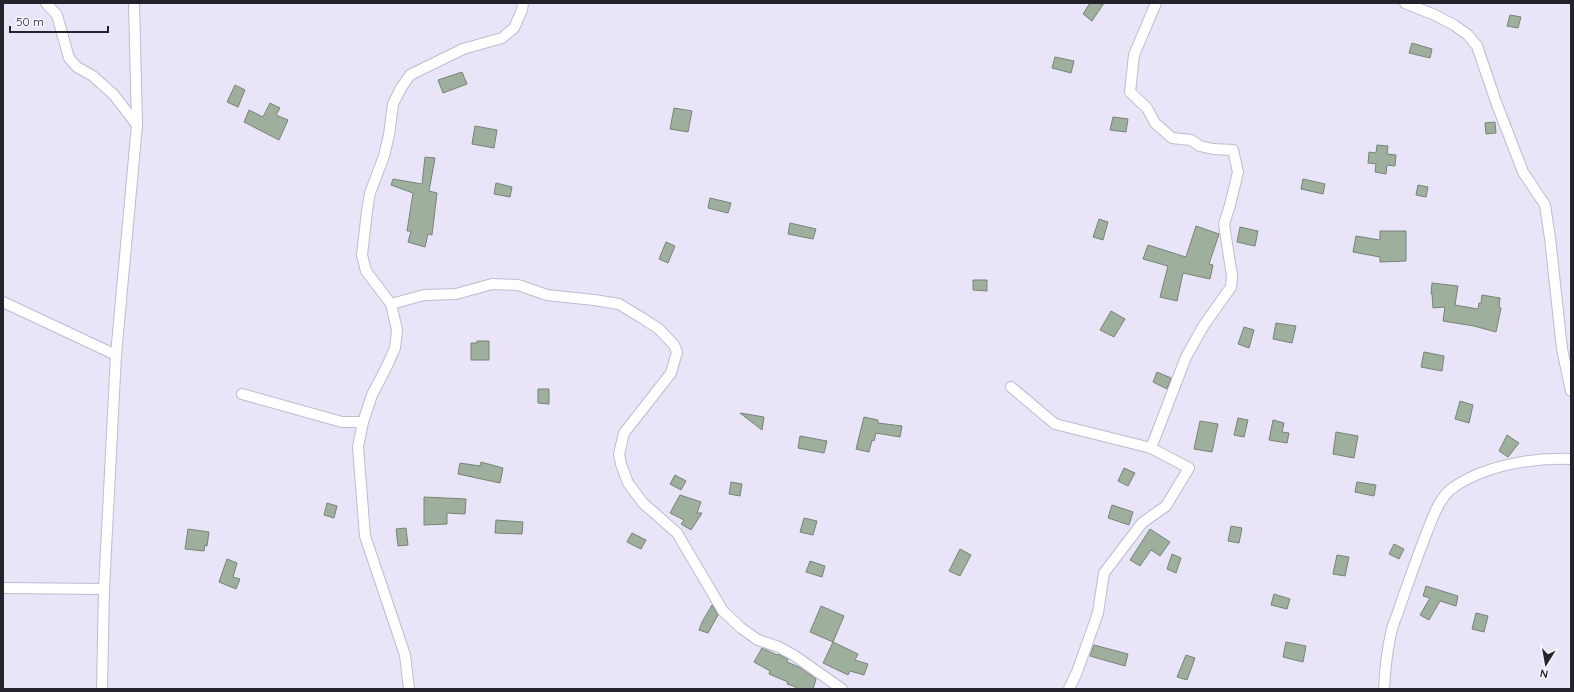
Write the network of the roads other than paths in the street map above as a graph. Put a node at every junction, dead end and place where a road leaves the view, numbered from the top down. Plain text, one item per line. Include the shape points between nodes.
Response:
1 (46, 3) edge
2 (134, 3) edge
3 (523, 3) edge
4 (1156, 3) edge
5 (1405, 3) edge
6 (136, 125) junction
7 (3, 302) edge
8 (391, 304) junction
9 (116, 356) junction
10 (1011, 387) dead end
11 (1571, 391) edge
12 (242, 394) dead end
13 (363, 422) junction
14 (1151, 448) junction
15 (1571, 459) edge
16 (3, 588) edge
17 (104, 589) junction
18 (102, 689) edge
19 (409, 689) edge
20 (842, 689) edge
21 (1069, 689) edge
22 (1384, 689) edge

1 - 6 street via 57,14 69,58 77,68 92,76 114,95
2 - 6 street
3 - 8 street via 514,28 502,38 463,49 410,75 393,104 384,156 370,193 362,255 366,271
4 - 14 street via 1134,55 1130,92 1172,138 1191,140 1200,146 1213,149 1233,150 1238,172 1224,224 1232,276 1231,287 1204,325 1186,357
5 - 11 street via 1454,25 1468,35 1476,46 1523,172 1545,205 1562,349
6 - 9 street
7 - 9 street
8 - 13 street via 397,330 394,348 372,395
8 - 20 street via 424,295 456,294 492,284 518,285 547,295 619,304 659,329 677,352 672,374 624,433 620,454 628,483 643,504 677,533 723,611 758,640 795,656
9 - 17 street
10 - 14 street via 1056,424
12 - 13 street via 342,422
13 - 19 street via 358,446 365,536 405,655
14 - 21 street via 1189,468 1166,506 1142,523 1104,573 1098,613
15 - 22 street via 1552,458 1479,472 1442,498 1412,568 1392,628 1386,658
16 - 17 street
17 - 18 street

